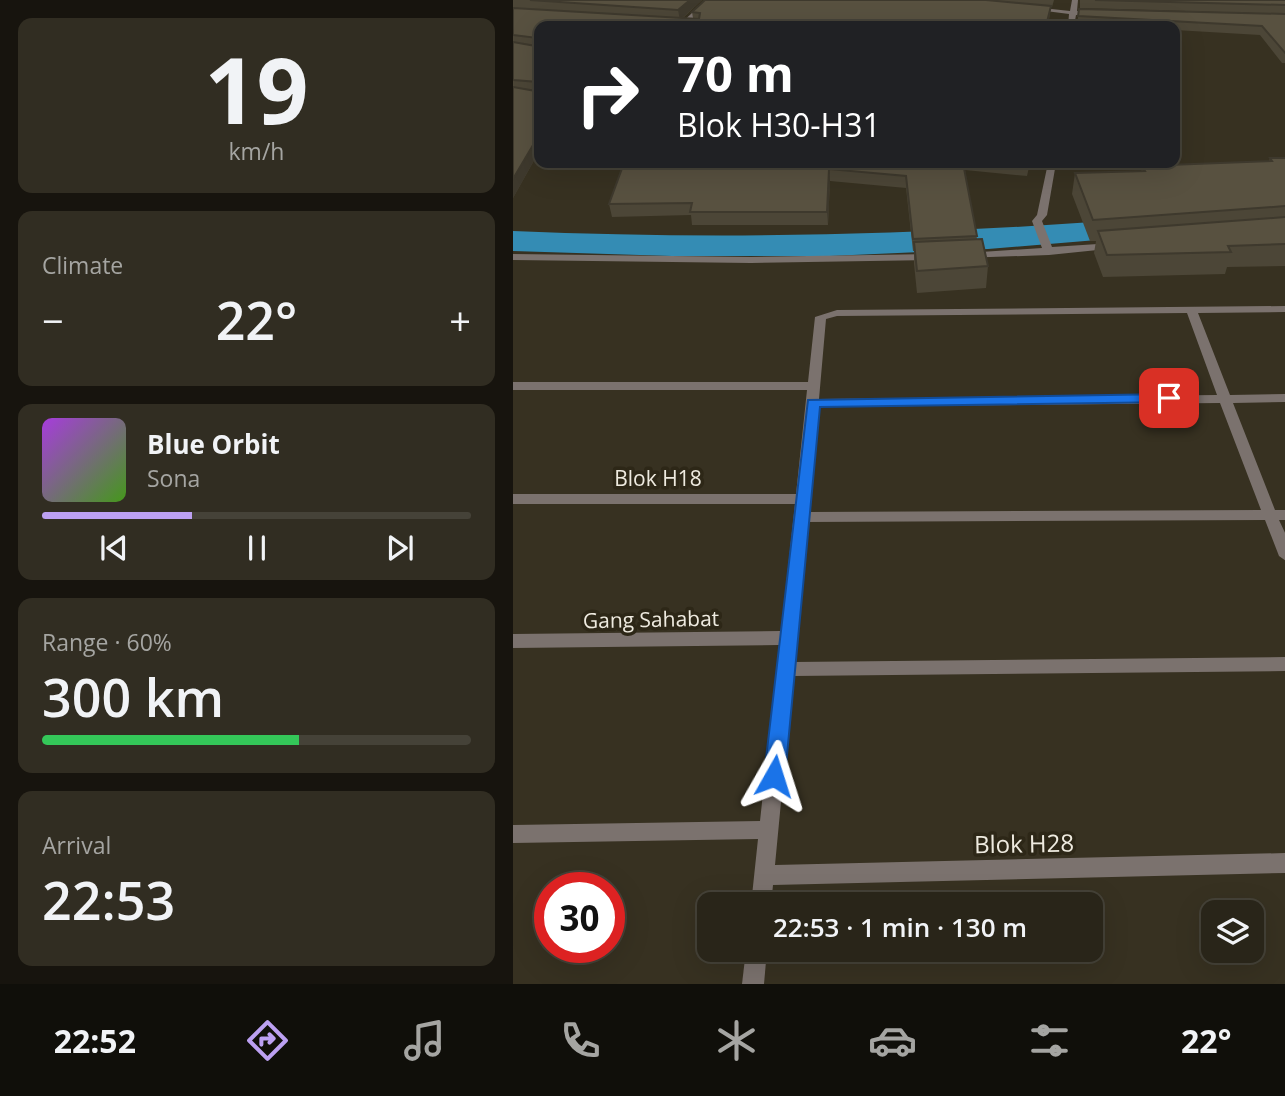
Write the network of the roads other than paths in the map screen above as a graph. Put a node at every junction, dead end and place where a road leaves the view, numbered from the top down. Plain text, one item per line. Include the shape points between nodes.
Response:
1 (710, 0) edge
2 (1075, 0) edge
3 (1022, 8) edge
4 (1073, 13) junction
5 (1109, 15) edge
6 (687, 21) edge
7 (1072, 21) edge
8 (1051, 168) edge
9 (1132, 245) edge
10 (1047, 247) junction
11 (954, 256) edge
12 (513, 257) edge
13 (940, 257) edge
14 (1285, 309) edge
15 (1191, 310) junction
16 (513, 386) edge
17 (814, 395) junction
18 (1224, 398) junction
19 (1285, 398) edge
20 (513, 499) edge
21 (803, 499) junction
22 (1285, 515) edge
23 (1270, 516) junction
24 (801, 517) junction
25 (1285, 556) edge
26 (789, 638) junction
27 (513, 641) edge
28 (1285, 664) edge
29 (785, 669) junction
30 (769, 830) junction
31 (513, 834) edge
32 (1285, 863) edge
33 (765, 875) junction
34 (763, 892) edge
35 (756, 962) edge
36 (753, 984) edge

1 - 6 street
2 - 4 street
3 - 4 street
4 - 5 street
4 - 7 street
8 - 10 street via 1037,221
9 - 10 street
10 - 11 street
12 - 13 street
14 - 15 street
15 - 17 street via 828,313 820,317
15 - 18 street
16 - 17 street
17 - 18 street
17 - 21 street
18 - 19 street
18 - 23 street
20 - 21 street, Blok H18
21 - 24 street
22 - 23 street
23 - 24 street
23 - 25 street
24 - 26 street
26 - 27 street, Gang Sahabat
26 - 29 street
28 - 29 street
29 - 30 street
30 - 31 street
30 - 33 street
32 - 33 street, Blok H28
33 - 34 street
35 - 36 street

